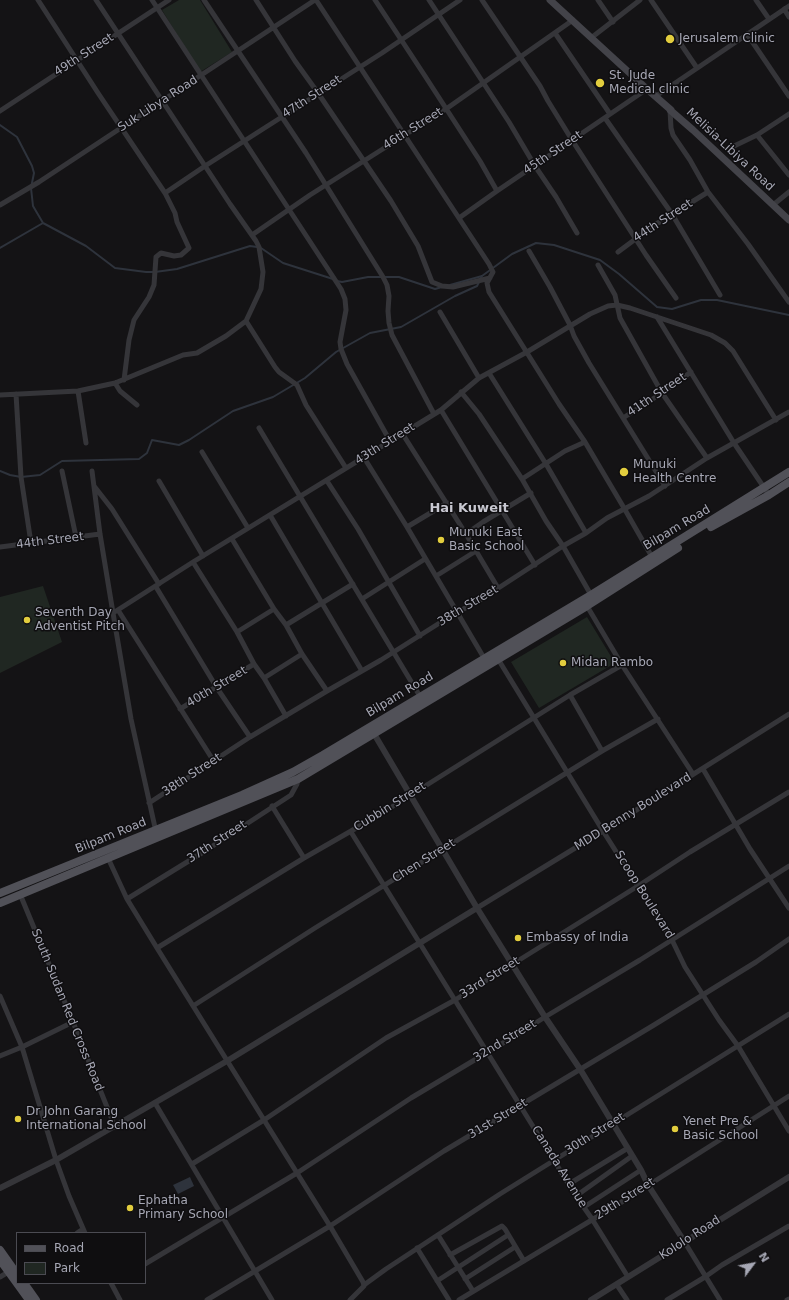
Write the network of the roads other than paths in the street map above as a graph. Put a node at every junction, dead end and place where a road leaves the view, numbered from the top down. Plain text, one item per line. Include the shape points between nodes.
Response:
1 (38, 0) edge
2 (96, 0) edge
3 (152, 0) edge
4 (168, 0) edge
5 (204, 0) edge
6 (256, 0) edge
7 (316, 0) edge
8 (375, 0) edge
9 (429, 0) edge
10 (460, 0) edge
11 (482, 0) edge
12 (550, 0) edge
13 (598, 0) edge
14 (640, 0) edge
15 (651, 0) edge
16 (756, 0) edge
17 (157, 8) junction
18 (786, 8) edge
19 (439, 15) junction
20 (789, 17) edge
21 (769, 19) junction
22 (573, 20) junction
23 (613, 22) junction
24 (274, 27) junction
25 (118, 33) junction
26 (555, 33) junction
27 (747, 34) junction
28 (591, 38) junction
29 (401, 40) junction
30 (238, 51) junction
31 (521, 58) junction
32 (77, 60) junction
33 (360, 66) junction
34 (696, 68) junction
35 (201, 76) junction
36 (483, 83) junction
37 (647, 89) junction
38 (318, 93) junction
39 (656, 96) junction
40 (789, 96) edge
41 (163, 101) junction
42 (446, 109) junction
43 (670, 110) junction
44 (0, 111) edge
45 (610, 114) junction
46 (789, 114) edge
47 (281, 117) junction
48 (605, 118) junction
49 (121, 128) junction
50 (404, 135) junction
51 (757, 135) junction
52 (572, 140) junction
53 (244, 141) junction
54 (730, 148) dead end
55 (365, 161) junction
56 (205, 166) junction
57 (535, 166) junction
58 (789, 175) edge
59 (326, 185) junction
60 (497, 190) junction
61 (708, 192) junction
62 (789, 192) edge
63 (165, 193) junction
64 (0, 205) edge
65 (773, 205) junction
66 (288, 210) junction
67 (672, 214) junction
68 (459, 218) junction
69 (789, 220) edge
70 (577, 233) dead end
71 (252, 235) junction
72 (636, 238) junction
73 (529, 252) dead end
74 (618, 252) dead end
75 (598, 265) dead end
76 (490, 278) junction
77 (720, 295) dead end
78 (676, 298) dead end
79 (789, 302) edge
80 (617, 305) junction
81 (440, 312) dead end
82 (658, 317) junction
83 (246, 321) junction
84 (570, 325) junction
85 (527, 352) junction
86 (691, 372) junction
87 (489, 373) junction
88 (479, 378) junction
89 (124, 380) junction
90 (115, 383) junction
91 (78, 391) junction
92 (461, 392) junction
93 (662, 393) junction
94 (16, 394) junction
95 (0, 395) edge
96 (137, 405) dead end
97 (441, 410) junction
98 (789, 412) edge
99 (434, 414) junction
100 (623, 418) junction
101 (776, 420) junction
102 (259, 428) dead end
103 (402, 433) junction
104 (390, 440) junction
105 (585, 442) junction
106 (86, 443) dead end
107 (734, 443) junction
108 (202, 452) dead end
109 (363, 456) junction
110 (707, 458) junction
111 (546, 464) junction
112 (346, 468) junction
113 (62, 471) dead end
114 (92, 471) dead end
115 (789, 472) edge
116 (522, 479) junction
117 (327, 481) junction
118 (159, 482) dead end
119 (789, 482) edge
120 (94, 486) junction
121 (665, 486) junction
122 (766, 492) junction
123 (531, 494) junction
124 (300, 496) junction
125 (447, 503) junction
126 (624, 508) junction
127 (503, 511) junction
128 (270, 515) junction
129 (407, 527) junction
130 (248, 528) junction
131 (586, 533) junction
132 (100, 534) junction
133 (466, 534) junction
134 (76, 537) junction
135 (232, 539) junction
136 (31, 543) junction
137 (563, 546) junction
138 (0, 547) edge
139 (476, 551) junction
140 (203, 556) junction
141 (652, 558) junction
142 (425, 559) junction
143 (193, 562) junction
144 (535, 565) junction
145 (436, 576) junction
146 (389, 583) junction
147 (352, 584) junction
148 (157, 585) junction
149 (498, 588) junction
150 (591, 595) junction
151 (362, 599) junction
152 (321, 603) junction
153 (587, 606) junction
154 (274, 609) junction
155 (116, 612) junction
156 (458, 612) junction
157 (286, 625) junction
158 (237, 632) junction
159 (420, 636) junction
160 (394, 652) junction
161 (302, 654) junction
162 (484, 658) junction
163 (498, 659) junction
164 (254, 664) junction
165 (622, 665) junction
166 (362, 671) junction
167 (264, 678) junction
168 (217, 688) junction
169 (326, 691) junction
170 (570, 695) junction
171 (422, 700) junction
172 (180, 709) junction
173 (789, 714) edge
174 (286, 716) junction
175 (534, 717) junction
176 (658, 719) junction
177 (374, 732) junction
178 (250, 737) junction
179 (602, 751) junction
180 (213, 760) junction
181 (703, 768) junction
182 (567, 772) junction
183 (693, 774) junction
184 (298, 779) junction
185 (789, 792) edge
186 (410, 794) junction
187 (149, 803) junction
188 (272, 806) junction
189 (736, 825) junction
190 (603, 831) junction
191 (351, 832) junction
192 (156, 834) junction
193 (441, 850) junction
194 (108, 858) junction
195 (304, 858) junction
196 (789, 866) edge
197 (769, 878) junction
198 (385, 885) junction
199 (638, 886) junction
200 (0, 893) edge
201 (20, 894) junction
202 (128, 898) junction
203 (0, 903) edge
204 (477, 908) junction
205 (789, 908) edge
206 (672, 940) junction
207 (789, 940) edge
208 (420, 944) junction
209 (157, 948) junction
210 (512, 964) junction
211 (704, 994) junction
212 (0, 996) edge
213 (455, 1000) junction
214 (193, 1006) junction
215 (789, 1014) edge
216 (545, 1017) junction
217 (73, 1022) junction
218 (738, 1046) junction
219 (22, 1047) junction
220 (488, 1052) junction
221 (0, 1056) edge
222 (228, 1061) junction
223 (580, 1069) junction
224 (789, 1096) edge
225 (155, 1103) junction
226 (521, 1106) junction
227 (773, 1106) junction
228 (264, 1120) junction
229 (613, 1123) junction
230 (115, 1127) junction
231 (789, 1131) edge
232 (628, 1148) junction
233 (632, 1156) junction
234 (554, 1159) junction
235 (56, 1160) junction
236 (192, 1164) junction
237 (641, 1170) junction
238 (297, 1173) junction
239 (789, 1177) edge
240 (569, 1184) junction
241 (648, 1185) junction
242 (0, 1188) edge
243 (576, 1196) junction
244 (584, 1206) junction
245 (223, 1218) junction
246 (592, 1219) junction
247 (330, 1226) junction
248 (789, 1226) edge
249 (84, 1231) edge
250 (438, 1235) junction
251 (508, 1235) junction
252 (684, 1241) junction
253 (515, 1247) junction
254 (417, 1248) junction
255 (0, 1250) edge
256 (450, 1255) junction
257 (0, 1260) edge
258 (524, 1260) junction
259 (146, 1263) edge
260 (458, 1267) junction
261 (14, 1271) edge
262 (256, 1271) junction
263 (0, 1277) edge
264 (628, 1277) junction
265 (705, 1277) junction
266 (465, 1279) junction
267 (437, 1281) junction
268 (20, 1284) edge
269 (25, 1284) edge
270 (112, 1284) edge
271 (364, 1285) junction
272 (617, 1285) junction
273 (473, 1291) junction
274 (28, 1300) edge
275 (36, 1300) edge
276 (120, 1300) edge
277 (207, 1300) edge
278 (272, 1300) edge
279 (350, 1300) edge
280 (449, 1300) edge
281 (459, 1300) edge
282 (591, 1300) edge
283 (626, 1300) edge
284 (667, 1300) edge
285 (720, 1300) edge

1 - 32 street
2 - 25 street
3 - 17 street
4 - 17 street, 49th Street
5 - 30 street
6 - 24 street
7 - 24 street, Suk Libya Road
7 - 33 street
8 - 29 street
9 - 19 street
10 - 19 street, 47th Street
11 - 31 street
12 - 22 main road, Melisia-Libiya Road
13 - 23 street
14 - 23 street
15 - 34 street
16 - 21 street
17 - 25 street, 49th Street
17 - 35 street
18 - 20 street
18 - 21 street
19 - 29 street, 47th Street
19 - 36 street
21 - 27 street
22 - 26 street, 46th Street
22 - 28 main road, Melisia-Libiya Road
23 - 28 street
24 - 30 street, Suk Libya Road
24 - 38 street
25 - 32 street, 49th Street
25 - 41 street
26 - 31 street, 46th Street
26 - 45 street
27 - 34 street
27 - 40 street
28 - 37 main road, Melisia-Libiya Road
29 - 33 street, 47th Street
29 - 42 street
30 - 35 street, Suk Libya Road
30 - 47 street
31 - 36 street, 46th Street
31 - 52 street
32 - 44 street, 49th Street
32 - 49 street
33 - 38 street, 47th Street
33 - 50 street
34 - 39 street
35 - 41 street, Suk Libya Road
35 - 53 street
36 - 42 street, 46th Street
36 - 57 street
37 - 39 main road, Melisia-Libiya Road
37 - 45 street, 45th Street
38 - 47 street, 47th Street
38 - 55 street
39 - 43 main road, Melisia-Libiya Road
41 - 49 street, Suk Libya Road
41 - 56 street
42 - 50 street, 46th Street
42 - 60 street
43 - 61 street via 673,135
43 - 65 main road, Melisia-Libiya Road
45 - 48 street, 45th Street
46 - 51 street
47 - 53 street, 47th Street
47 - 59 street
48 - 52 street, 45th Street
48 - 67 street
49 - 63 street
49 - 64 street, Suk Libya Road
50 - 55 street, 46th Street
50 - 68 street
51 - 54 street
51 - 58 street
52 - 57 street, 45th Street
52 - 72 street
53 - 56 street, 47th Street
53 - 66 street
55 - 59 street, 46th Street
55 - 76 street via 418,246 432,282 453,287
56 - 63 street, 47th Street
56 - 71 street
57 - 60 street, 45th Street
57 - 70 street
59 - 66 street, 46th Street
59 - 99 street via 385,281 389,296 388,323 392,335
60 - 68 street, 45th Street
61 - 67 street, 44th Street
61 - 79 street
62 - 65 street
63 - 89 street via 189,248 181,255 161,253 156,257 154,285 134,320
65 - 69 main road, Melisia-Libiya Road
66 - 71 street, 46th Street
66 - 104 street via 341,289 346,310 341,349
67 - 72 street, 44th Street
67 - 77 street
68 - 76 street via 489,264 493,272
71 - 83 street via 259,247 263,272 261,290
72 - 74 street, 44th Street
72 - 78 street
73 - 84 street
75 - 80 street via 615,295
76 - 85 street via 487,283 489,292
80 - 82 street
80 - 84 street, 43th Street via 608,306
80 - 93 street via 620,318
81 - 88 street
82 - 86 street
82 - 101 street via 711,335 725,343 733,351
83 - 89 street via 196,353 183,355
83 - 112 street via 275,367 295,384
84 - 85 street, 43th Street
84 - 100 street via 583,354
85 - 87 street, 43th Street
85 - 105 street
86 - 93 street, 41th Street
86 - 107 street
87 - 88 street, 43th Street
87 - 111 street
88 - 92 street, 43th Street
89 - 90 street
90 - 91 street
90 - 96 street via 120,392
91 - 94 street
91 - 106 street
92 - 97 street, 43th Street
92 - 116 street via 480,414
93 - 100 street, 41th Street
93 - 110 street
94 - 95 street
94 - 136 street via 22,477
97 - 99 street, 43th Street
97 - 127 street
98 - 101 street, 38th Street
99 - 103 street, 43th Street
100 - 121 street
101 - 107 street, 38th Street
102 - 124 street
103 - 104 street, 43th Street
103 - 125 street
104 - 109 street, 43th Street
105 - 111 street
105 - 126 street
107 - 110 street, 38th Street
107 - 122 street
108 - 130 street
109 - 112 street, 43th Street
109 - 129 street
110 - 121 street, 38th Street
111 - 116 street
111 - 131 street
112 - 117 street, 43th Street
113 - 134 street
114 - 120 street
115 - 122 main road, Bilpam Road
116 - 123 street
117 - 124 street, 43th Street
117 - 146 street
118 - 140 street
119 - 122 main road, Bilpam Road
120 - 132 street
120 - 148 street via 112,509
121 - 126 street, 38th Street
122 - 141 main road, Bilpam Road
122 - 153 main road, Bilpam Road
123 - 127 street
123 - 137 street
124 - 128 street, 43th Street
124 - 147 street
125 - 129 street
125 - 133 street
126 - 131 street, 38th Street
126 - 141 street
127 - 133 street
127 - 144 street
128 - 130 street, 43th Street
128 - 152 street
129 - 142 street
130 - 135 street, 43th Street
131 - 137 street, 38th Street
132 - 134 street, 44th Street
132 - 155 street
133 - 139 street
134 - 136 street, 44th Street
135 - 140 street, 43th Street
135 - 154 street
136 - 138 street, 44th Street
137 - 144 street, 38th Street
137 - 150 street
139 - 145 street
139 - 149 street
140 - 143 street, 43th Street
141 - 150 main road, Bilpam Road
142 - 145 street
142 - 146 street
143 - 148 street, 43th Street
143 - 158 street
144 - 149 street, 38th Street
145 - 156 street
146 - 151 street
146 - 159 street
147 - 151 street
147 - 152 street
148 - 155 street, 43th Street
148 - 168 street
149 - 156 street, 38th Street
150 - 162 main road, Bilpam Road
151 - 160 street
152 - 157 street
152 - 166 street
153 - 163 main road, Bilpam Road
153 - 165 street
154 - 157 street
154 - 158 street
155 - 172 street
155 - 187 street via 131,720
156 - 159 street, 38th Street
156 - 162 street
157 - 161 street
158 - 164 street
159 - 160 street, 38th Street
160 - 166 street, 38th Street
160 - 171 street
161 - 167 street
161 - 169 street
162 - 171 main road, Bilpam Road
163 - 171 main road, Bilpam Road
163 - 175 street, Scoop Boulevard
164 - 167 street
164 - 168 street, 40th Street
165 - 170 street, Cubbin Street
165 - 176 street
166 - 169 street, 38th Street
167 - 174 street
168 - 172 street, 40th Street
168 - 178 street
169 - 174 street, 38th Street
170 - 175 street, Cubbin Street
170 - 179 street
171 - 177 main road, Bilpam Road
171 - 192 main road, Bilpam Road via 293,772
172 - 180 street
173 - 181 street, MDD Benny Boulevard
174 - 178 street, 38th Street
175 - 182 street, Scoop Boulevard
175 - 186 street, Cubbin Street
176 - 179 street, Chen Street
176 - 183 street
177 - 184 main road, Bilpam Road
177 - 186 street
178 - 180 street, 38th Street
179 - 182 street, Chen Street
180 - 187 street, 38th Street
181 - 183 street, MDD Benny Boulevard
181 - 189 street
182 - 190 street, Scoop Boulevard
182 - 193 street, Chen Street
183 - 190 street, MDD Benny Boulevard
184 - 188 street, 37th Street via 291,795
184 - 192 main road, Bilpam Road
185 - 189 street, 33rd Street
186 - 191 street, Cubbin Street
186 - 193 street
187 - 192 street
188 - 195 street
188 - 202 street, 37th Street
189 - 197 street
189 - 199 street, 33rd Street
190 - 199 street, Scoop Boulevard
190 - 204 street, MDD Benny Boulevard
191 - 195 street, Cubbin Street
191 - 198 street, Canada Avenue
192 - 194 main road, Bilpam Road
192 - 200 main road, Bilpam Road
193 - 198 street, Chen Street
193 - 204 street
194 - 201 main road, Bilpam Road
194 - 202 street
195 - 209 street, Cubbin Street
196 - 197 street, 32nd Street
197 - 205 street
197 - 206 street, 32nd Street
198 - 208 street, Canada Avenue
198 - 214 street, Chen Street
199 - 206 street, Scoop Boulevard
199 - 210 street, 33rd Street
201 - 203 main road, Bilpam Road
201 - 217 street, South Sudan Red Cross Road
202 - 209 street
204 - 208 street
204 - 210 street
206 - 211 street, Scoop Boulevard via 685,967
206 - 216 street, 32nd Street
207 - 211 street, 31st Street
208 - 213 street, Canada Avenue
208 - 222 street
209 - 214 street
210 - 213 street, 33rd Street
210 - 216 street
211 - 218 street, Scoop Boulevard
211 - 223 street, 31st Street
212 - 219 street
213 - 220 street, Canada Avenue
213 - 228 street, 33rd Street via 386,1038
214 - 222 street
215 - 218 street, 30th Street
216 - 220 street, 32nd Street
216 - 223 street
217 - 219 street
217 - 230 street, South Sudan Red Cross Road
218 - 227 street, Scoop Boulevard
218 - 229 street, 30th Street
219 - 221 street
219 - 235 street
220 - 226 street, Canada Avenue
220 - 238 street, 32nd Street via 411,1098
222 - 225 street
222 - 228 street
223 - 226 street, 31st Street
223 - 229 street
224 - 227 street, 29th Street
225 - 230 street
225 - 236 street
226 - 234 street, Canada Avenue
226 - 247 street, 31st Street via 444,1151
227 - 231 street, Scoop Boulevard
227 - 241 street, 29th Street
228 - 236 street, 33rd Street
228 - 238 street
229 - 232 street
229 - 234 street, 30th Street
230 - 235 street
232 - 233 street
232 - 240 street
233 - 237 street
233 - 243 street
234 - 240 street, Canada Avenue
234 - 250 street, 30th Street
235 - 242 street
235 - 249 street
236 - 245 street
237 - 241 street
237 - 244 street
238 - 245 street, 32nd Street
238 - 247 street
239 - 252 street, Kololo Road
240 - 243 street, Canada Avenue
241 - 246 street, 29th Street
241 - 252 street
243 - 244 street, Canada Avenue
244 - 246 street, Canada Avenue
245 - 259 street, 32nd Street
245 - 262 street
246 - 258 street, 29th Street
246 - 264 street, Canada Avenue
247 - 262 street, 31st Street
247 - 271 street
248 - 265 street
250 - 254 street, 30th Street
250 - 256 street
251 - 253 street
251 - 256 street via 503,1227 499,1227
251 - 260 street
252 - 264 street, Kololo Road
252 - 265 street
253 - 258 street
253 - 266 street
254 - 267 street
254 - 271 street, 30th Street
255 - 261 main road
256 - 260 street
257 - 261 main road
258 - 273 street, 29th Street
260 - 266 street
260 - 267 street
261 - 263 street
262 - 277 street, 31st Street
262 - 278 street
264 - 272 street, Kololo Road
265 - 284 street
265 - 285 street
266 - 273 street
267 - 280 street
268 - 274 main road
269 - 275 main road
270 - 276 street
271 - 279 street, 30th Street
272 - 282 street, Kololo Road
272 - 283 street
273 - 281 street, 29th Street

